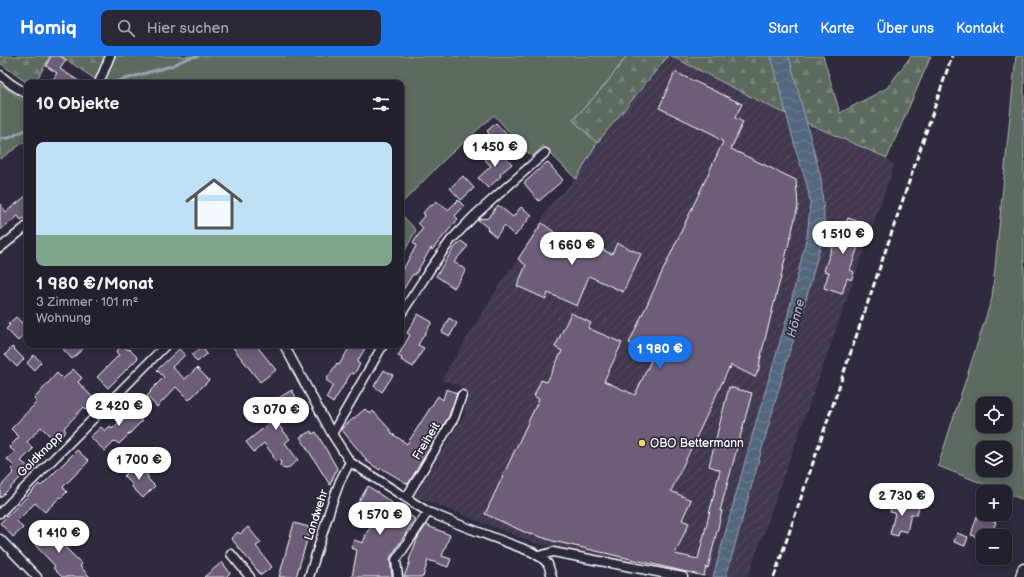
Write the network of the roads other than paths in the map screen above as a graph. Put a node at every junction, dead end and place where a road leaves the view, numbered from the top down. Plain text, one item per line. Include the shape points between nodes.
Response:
1 (110, 56) edge
2 (0, 75) edge
3 (100, 80) edge
4 (24, 92) edge
5 (546, 153) dead end
6 (24, 228) edge
7 (0, 248) edge
8 (404, 309) edge
9 (163, 348) edge
10 (286, 348) edge
11 (381, 348) edge
12 (462, 394) dead end
13 (332, 434) junction
14 (350, 462) junction
15 (406, 498) junction
16 (428, 512) junction
17 (0, 513) edge
18 (0, 540) edge
19 (231, 554) dead end
20 (539, 556) junction
21 (1024, 570) edge
22 (37, 577) edge
23 (250, 577) edge
24 (309, 577) edge
25 (398, 577) edge
26 (552, 577) edge
27 (682, 577) edge
28 (1022, 577) edge

1 - 3 street
2 - 4 street
5 - 8 street via 474,216 451,240
6 - 7 street
9 - 17 street, Goldknapp
10 - 13 street
11 - 13 street
12 - 15 street, Freiheit via 454,418
13 - 14 street
14 - 15 street
14 - 24 street, Landwehr via 331,506
15 - 16 street
16 - 20 street
16 - 25 street via 396,560
18 - 22 street
19 - 23 street
20 - 26 street via 548,564
20 - 27 street via 553,552
21 - 28 main road

